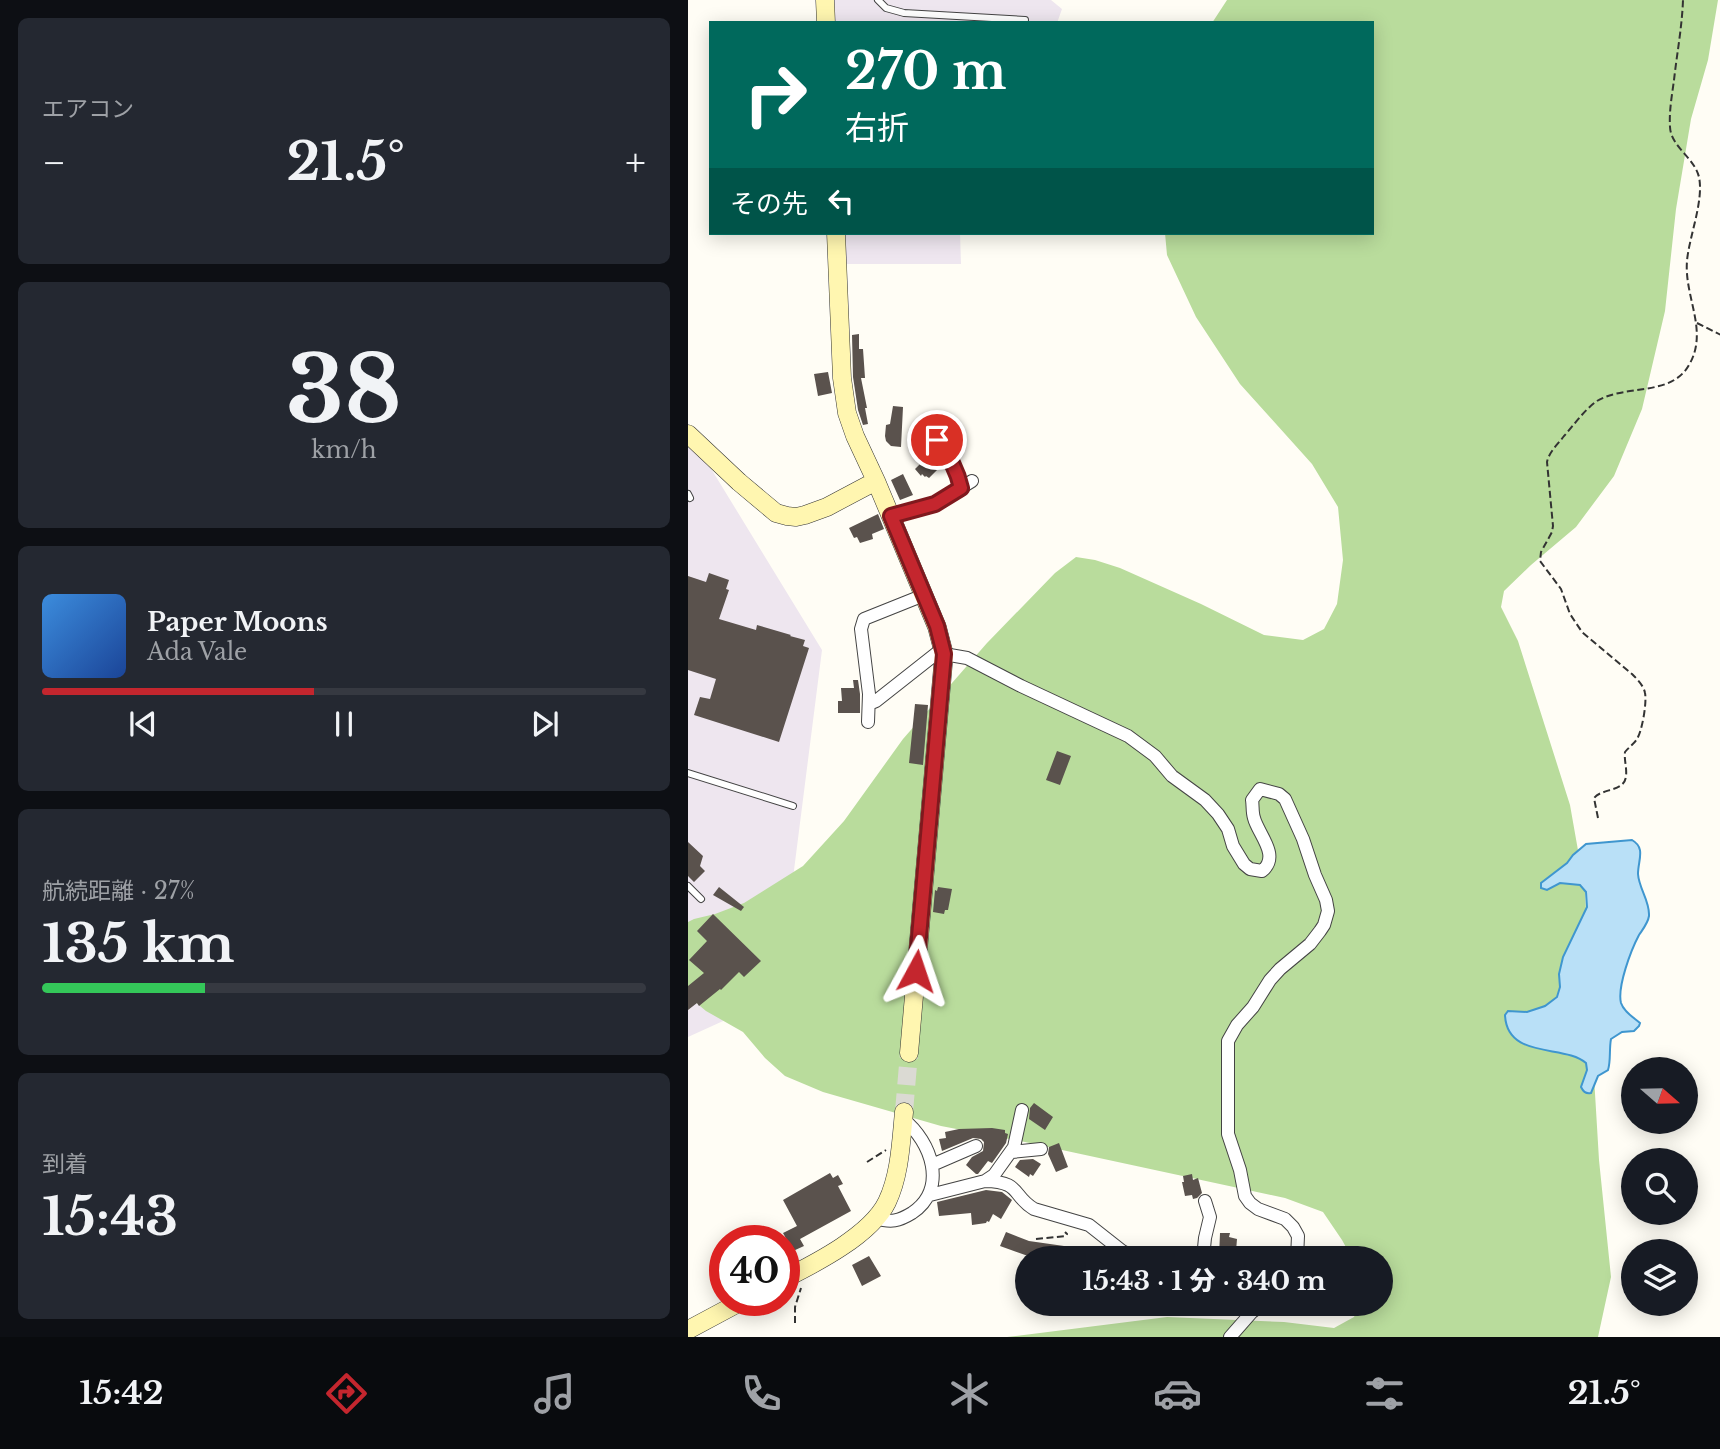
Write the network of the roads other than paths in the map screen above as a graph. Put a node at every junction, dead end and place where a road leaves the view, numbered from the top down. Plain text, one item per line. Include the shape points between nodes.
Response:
1 (825, 0) edge
2 (878, 0) edge
3 (1025, 20) dead end
4 (826, 21) edge
5 (836, 235) edge
6 (688, 434) edge
7 (937, 440) dead end
8 (876, 481) junction
9 (891, 516) junction
10 (924, 595) junction
11 (943, 652) junction
12 (869, 704) junction
13 (868, 722) dead end
14 (688, 773) edge
15 (793, 806) dead end
16 (688, 886) edge
17 (701, 900) dead end
18 (909, 1053) tunnel mouth
19 (1022, 1110) dead end
20 (903, 1116) joint
21 (976, 1146) dead end
22 (1041, 1149) dead end
23 (1012, 1152) junction
24 (932, 1165) junction
25 (985, 1181) junction
26 (930, 1195) junction
27 (1205, 1201) dead end
28 (876, 1217) junction
29 (1116, 1246) edge
30 (1204, 1246) edge
31 (1298, 1246) edge
32 (800, 1271) edge
33 (714, 1316) edge
34 (1248, 1316) edge
35 (688, 1330) edge
36 (1230, 1337) edge

1 - 4 street
2 - 3 lane via 886,8 904,13
5 - 8 street via 841,378 847,413
6 - 8 street via 748,490 776,513 787,516 827,507
7 - 9 street via 967,484 935,504
8 - 9 street
9 - 10 street
10 - 11 street
10 - 12 street via 864,619 861,629
11 - 12 street
11 - 18 street
11 - 31 street via 967,658 1128,736 1205,800 1250,869 1262,871 1270,859 1252,800 1260,789 1285,799 1328,911 1310,944 1270,980 1228,1041 1228,1134 1245,1196 1258,1209 1285,1219 1298,1237
12 - 13 street
14 - 15 lane
16 - 17 lane
19 - 23 street
20 - 24 street
20 - 28 street via 893,1184
21 - 24 street
22 - 23 street
23 - 25 street
24 - 26 street
25 - 26 street
25 - 29 street via 1012,1187 1034,1209 1089,1225
26 - 28 street via 897,1221
27 - 30 street via 1210,1217
28 - 32 street via 854,1237
33 - 35 street
34 - 36 street

